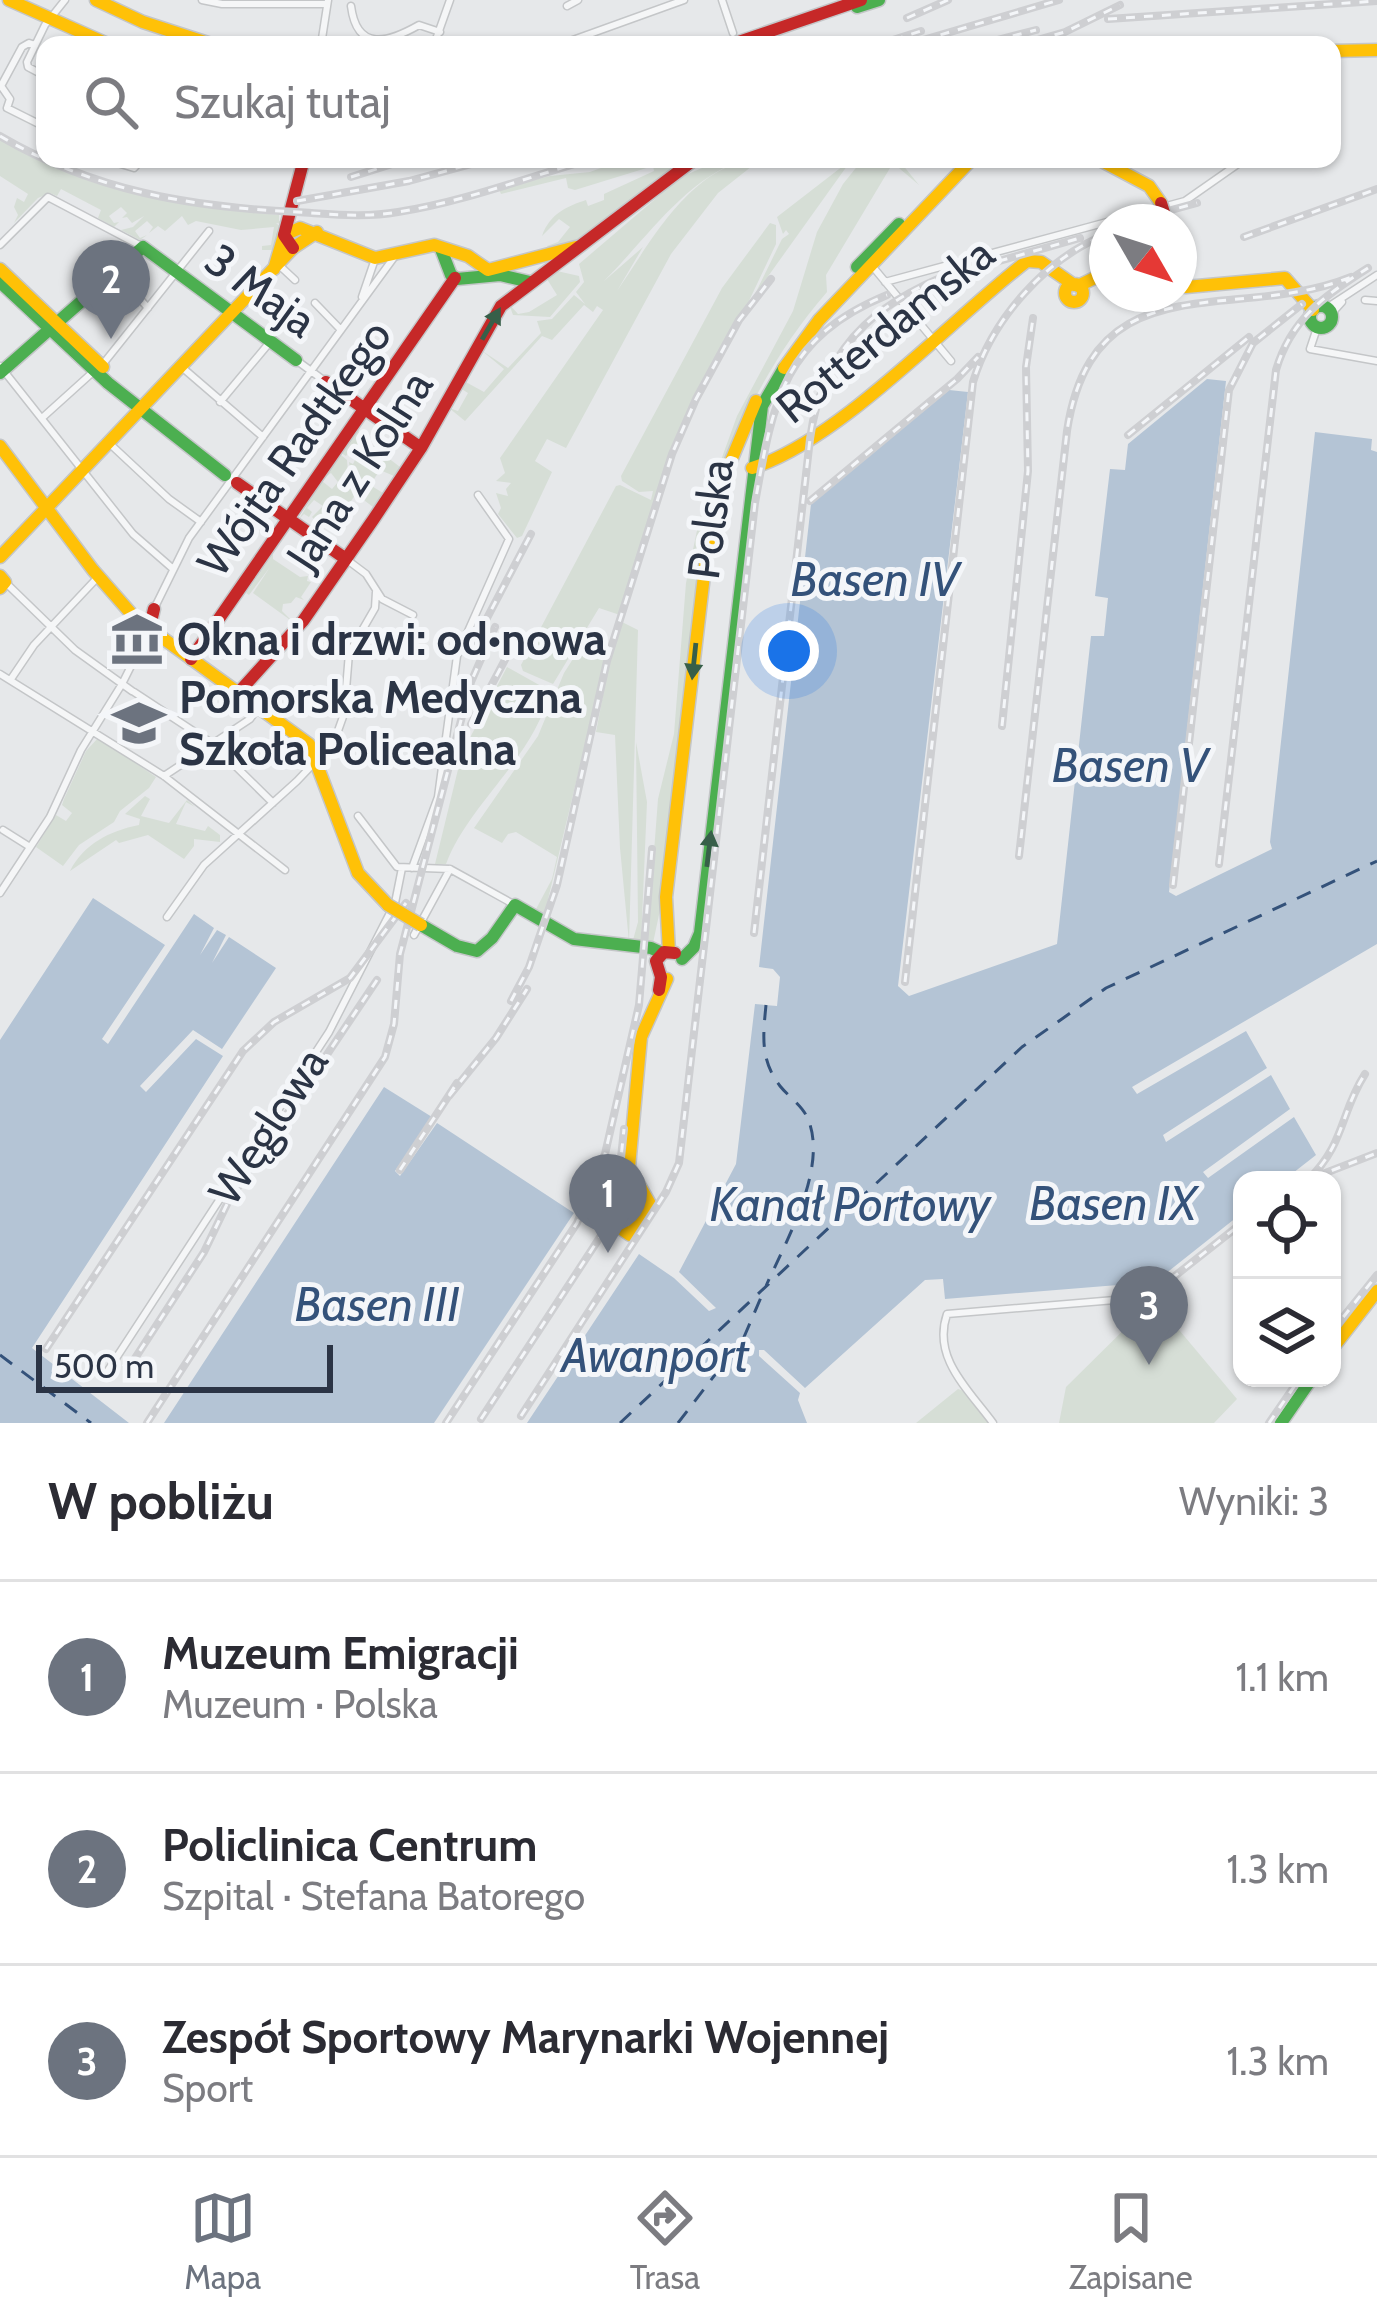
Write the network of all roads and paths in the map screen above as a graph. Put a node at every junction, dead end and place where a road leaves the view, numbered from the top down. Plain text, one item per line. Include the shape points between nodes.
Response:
1 (9, 0) edge
2 (65, 0) edge
3 (96, 0) edge
4 (202, 0) edge
5 (450, 0) edge
6 (578, 0) edge
7 (684, 0) edge
8 (722, 0) edge
9 (879, 0) edge
10 (855, 1) edge
11 (0, 2) edge
12 (328, 2) edge
13 (351, 6) dead end
14 (567, 7) dead end
15 (47, 22) junction
16 (440, 32) junction
17 (39, 36) edge
18 (76, 36) edge
19 (85, 36) edge
20 (186, 36) edge
21 (322, 36) edge
22 (368, 36) edge
23 (401, 36) edge
24 (438, 36) edge
25 (584, 36) edge
26 (731, 36) edge
27 (742, 36) edge
28 (774, 36) edge
29 (35, 44) joint
30 (1377, 55) edge
31 (1341, 56) edge
32 (36, 70) edge
33 (36, 122) edge
34 (306, 168) edge
35 (683, 168) edge
36 (964, 168) edge
37 (964, 168) edge
38 (1115, 168) edge
39 (1232, 168) edge
40 (1161, 204) edge
41 (1174, 204) edge
42 (1089, 227) edge
43 (209, 231) dead end
44 (290, 232) junction
45 (317, 232) junction
46 (0, 244) edge
47 (143, 247) junction
48 (293, 248) junction
49 (441, 249) junction
50 (397, 254) junction
51 (460, 254) junction
52 (375, 258) junction
53 (552, 261) junction
54 (475, 262) junction
55 (868, 262) junction
56 (517, 264) junction
57 (0, 269) edge
58 (277, 269) junction
59 (115, 271) junction
60 (176, 272) junction
61 (457, 275) junction
62 (1377, 275) edge
63 (295, 280) dead end
64 (1089, 281) edge
65 (0, 282) edge
66 (530, 282) junction
67 (885, 282) junction
68 (1197, 285) edge
69 (368, 287) junction
70 (1365, 300) dead end
71 (1377, 301) edge
72 (315, 303) dead end
73 (148, 308) junction
74 (1320, 308) junction
75 (232, 315) junction
76 (51, 327) junction
77 (1320, 328) joint
78 (340, 330) junction
79 (932, 338) junction
80 (270, 342) junction
81 (296, 360) joint
82 (1377, 361) edge
83 (951, 362) dead end
84 (182, 367) junction
85 (99, 368) junction
86 (1, 370) edge
87 (310, 371) junction
88 (326, 382) joint
89 (220, 402) junction
90 (144, 406) junction
91 (365, 409) junction
92 (42, 418) junction
93 (262, 437) junction
94 (109, 443) junction
95 (421, 448) junction
96 (2, 452) edge
97 (729, 464) junction
98 (752, 469) junction
99 (82, 471) junction
100 (231, 479) junction
101 (478, 495) dead end
102 (46, 509) junction
103 (288, 519) junction
104 (201, 522) junction
105 (0, 557) edge
106 (346, 559) junction
107 (172, 568) junction
108 (98, 578) junction
109 (2, 582) edge
110 (376, 592) junction
111 (388, 603) junction
112 (375, 608) junction
113 (154, 609) junction
114 (413, 615) dead end
115 (135, 617) junction
116 (50, 627) junction
117 (149, 630) junction
118 (191, 659) junction
119 (0, 674) edge
120 (10, 680) junction
121 (122, 684) junction
122 (239, 692) junction
123 (259, 706) junction
124 (93, 730) junction
125 (213, 744) junction
126 (319, 760) junction
127 (164, 776) junction
128 (273, 803) junction
129 (358, 816) dead end
130 (3, 830) edge
131 (239, 833) junction
132 (30, 848) junction
133 (402, 868) junction
134 (412, 868) junction
135 (450, 868) junction
136 (285, 869) dead end
137 (0, 892) edge
138 (515, 905) junction
139 (167, 917) dead end
140 (418, 930) junction
141 (663, 954) junction
142 (664, 978) junction
143 (635, 1180) dead end
144 (1377, 1291) edge
145 (1151, 1297) dead end
146 (1341, 1337) edge
147 (107, 1372) dead end
148 (1306, 1387) edge
149 (993, 1423) edge
150 (1281, 1423) edge

1 - 15 main road
2 - 15 street
3 - 20 main road
4 - 12 street
5 - 16 street
6 - 14 street
7 - 25 street
8 - 26 street
9 - 28 main road
10 - 27 main road
11 - 15 main road
12 - 21 street
13 - 22 street
15 - 17 street
15 - 18 main road
15 - 19 main road
16 - 23 street via 419,26
16 - 24 street
29 - 32 street via 26,64
29 - 33 street via 22,47 1,86 7,108
30 - 31 main road
34 - 44 main road
35 - 53 main road
36 - 55 main road, Polska
37 - 55 main road, Polska
38 - 40 main road, bridge via 1149,186
39 - 41 street
42 - 67 street
43 - 60 street
44 - 45 main road
44 - 48 main road
44 - 58 main road
45 - 48 main road
45 - 52 main road
46 - 47 street, 3 Maja via 46,198
47 - 59 main road
47 - 60 main road, 3 Maja
48 - 58 main road
49 - 50 main road
49 - 51 main road
49 - 61 main road
50 - 52 main road
50 - 69 street
51 - 54 main road
51 - 61 main road
52 - 69 street
53 - 56 main road
53 - 66 main road, Jana z Kolna
54 - 56 main road via 488,270
54 - 61 main road via 474,273
55 - 67 street
55 - 97 main road, Polska via 782,357
55 - 98 main road, Polska via 778,375 760,413
56 - 66 main road
57 - 76 main road
58 - 63 street
58 - 75 main road
59 - 73 street
59 - 76 main road
60 - 73 street
60 - 75 main road, 3 Maja
61 - 66 main road
61 - 91 main road, Wójta Radtkego
62 - 74 street
64 - 79 main road, Rotterdamska via 1072,287 1041,262 1027,261
65 - 76 main road
95 -> 66 main road, Jana z Kolna via 498,311
67 - 79 street
68 - 74 main road via 1285,278
69 - 78 street
70 - 71 street
72 - 78 street
73 - 85 street
74 - 77 main road via 1331,323
75 - 80 main road, 3 Maja
75 - 84 main road
76 - 85 main road
76 - 86 main road
77 - 82 street via 1311,347
78 - 87 street
79 - 83 street
79 - 98 main road, Rotterdamska via 810,439
80 - 81 main road, 3 Maja
80 - 89 street
81 - 87 street, 3 Maja
84 - 89 street
84 - 90 main road
85 - 90 main road
85 - 92 street
86 - 92 street
87 - 88 street, 3 Maja
87 - 93 street
88 - 91 main road, 3 Maja
89 - 93 street
90 - 94 main road
90 - 100 main road
91 - 95 main road, 3 Maja
91 - 103 main road, Wójta Radtkego
92 - 99 street
93 - 100 street
94 - 99 main road
94 - 104 street
95 - 106 main road, Jana z Kolna
96 - 102 main road
97 - 98 main road via 740,477
97 -> 141 main road, Polska via 706,550
141 -> 98 main road, Polska via 694,947 700,930
99 - 102 main road
99 - 107 street via 142,545
100 - 103 main road
100 - 104 street
101 - 134 street via 509,539 458,651 438,797
102 - 105 main road
102 - 108 main road
103 - 106 main road
103 - 118 main road, Wójta Radtkego
104 - 107 street
106 - 110 street
106 - 122 main road, Jana z Kolna
107 - 113 street
108 - 115 main road
108 - 116 street
109 - 116 street
110 - 111 street
110 - 112 street
111 - 112 street
111 - 114 street
112 - 126 street via 349,652 340,731
113 - 115 main road
113 - 117 main road
115 - 117 main road
116 - 120 street
116 - 121 street
117 - 118 main road
117 - 121 street
118 - 122 main road
119 - 120 street
120 - 124 street
121 - 124 street
121 - 125 street
122 - 123 main road
123 - 125 street
123 - 126 main road via 306,740
124 - 127 street
124 - 132 street
125 - 127 street
125 - 128 street
126 - 128 street
126 - 140 main road, bridge via 364,885
127 - 131 street
128 - 131 street
129 - 133 street
130 - 132 street
131 - 136 street
131 - 139 street
132 - 137 street
133 - 134 street
133 - 147 street, Węglowa via 395,902 329,1032
134 - 135 street
135 - 138 street
135 - 140 street
138 - 140 main road via 479,953
138 - 141 main road via 574,938
141 - 142 main road via 655,966
141 - 142 main road via 679,975
142 - 143 main road via 640,1043 629,1167
144 - 146 main road
145 - 149 street via 947,1314 945,1358
148 - 150 main road

